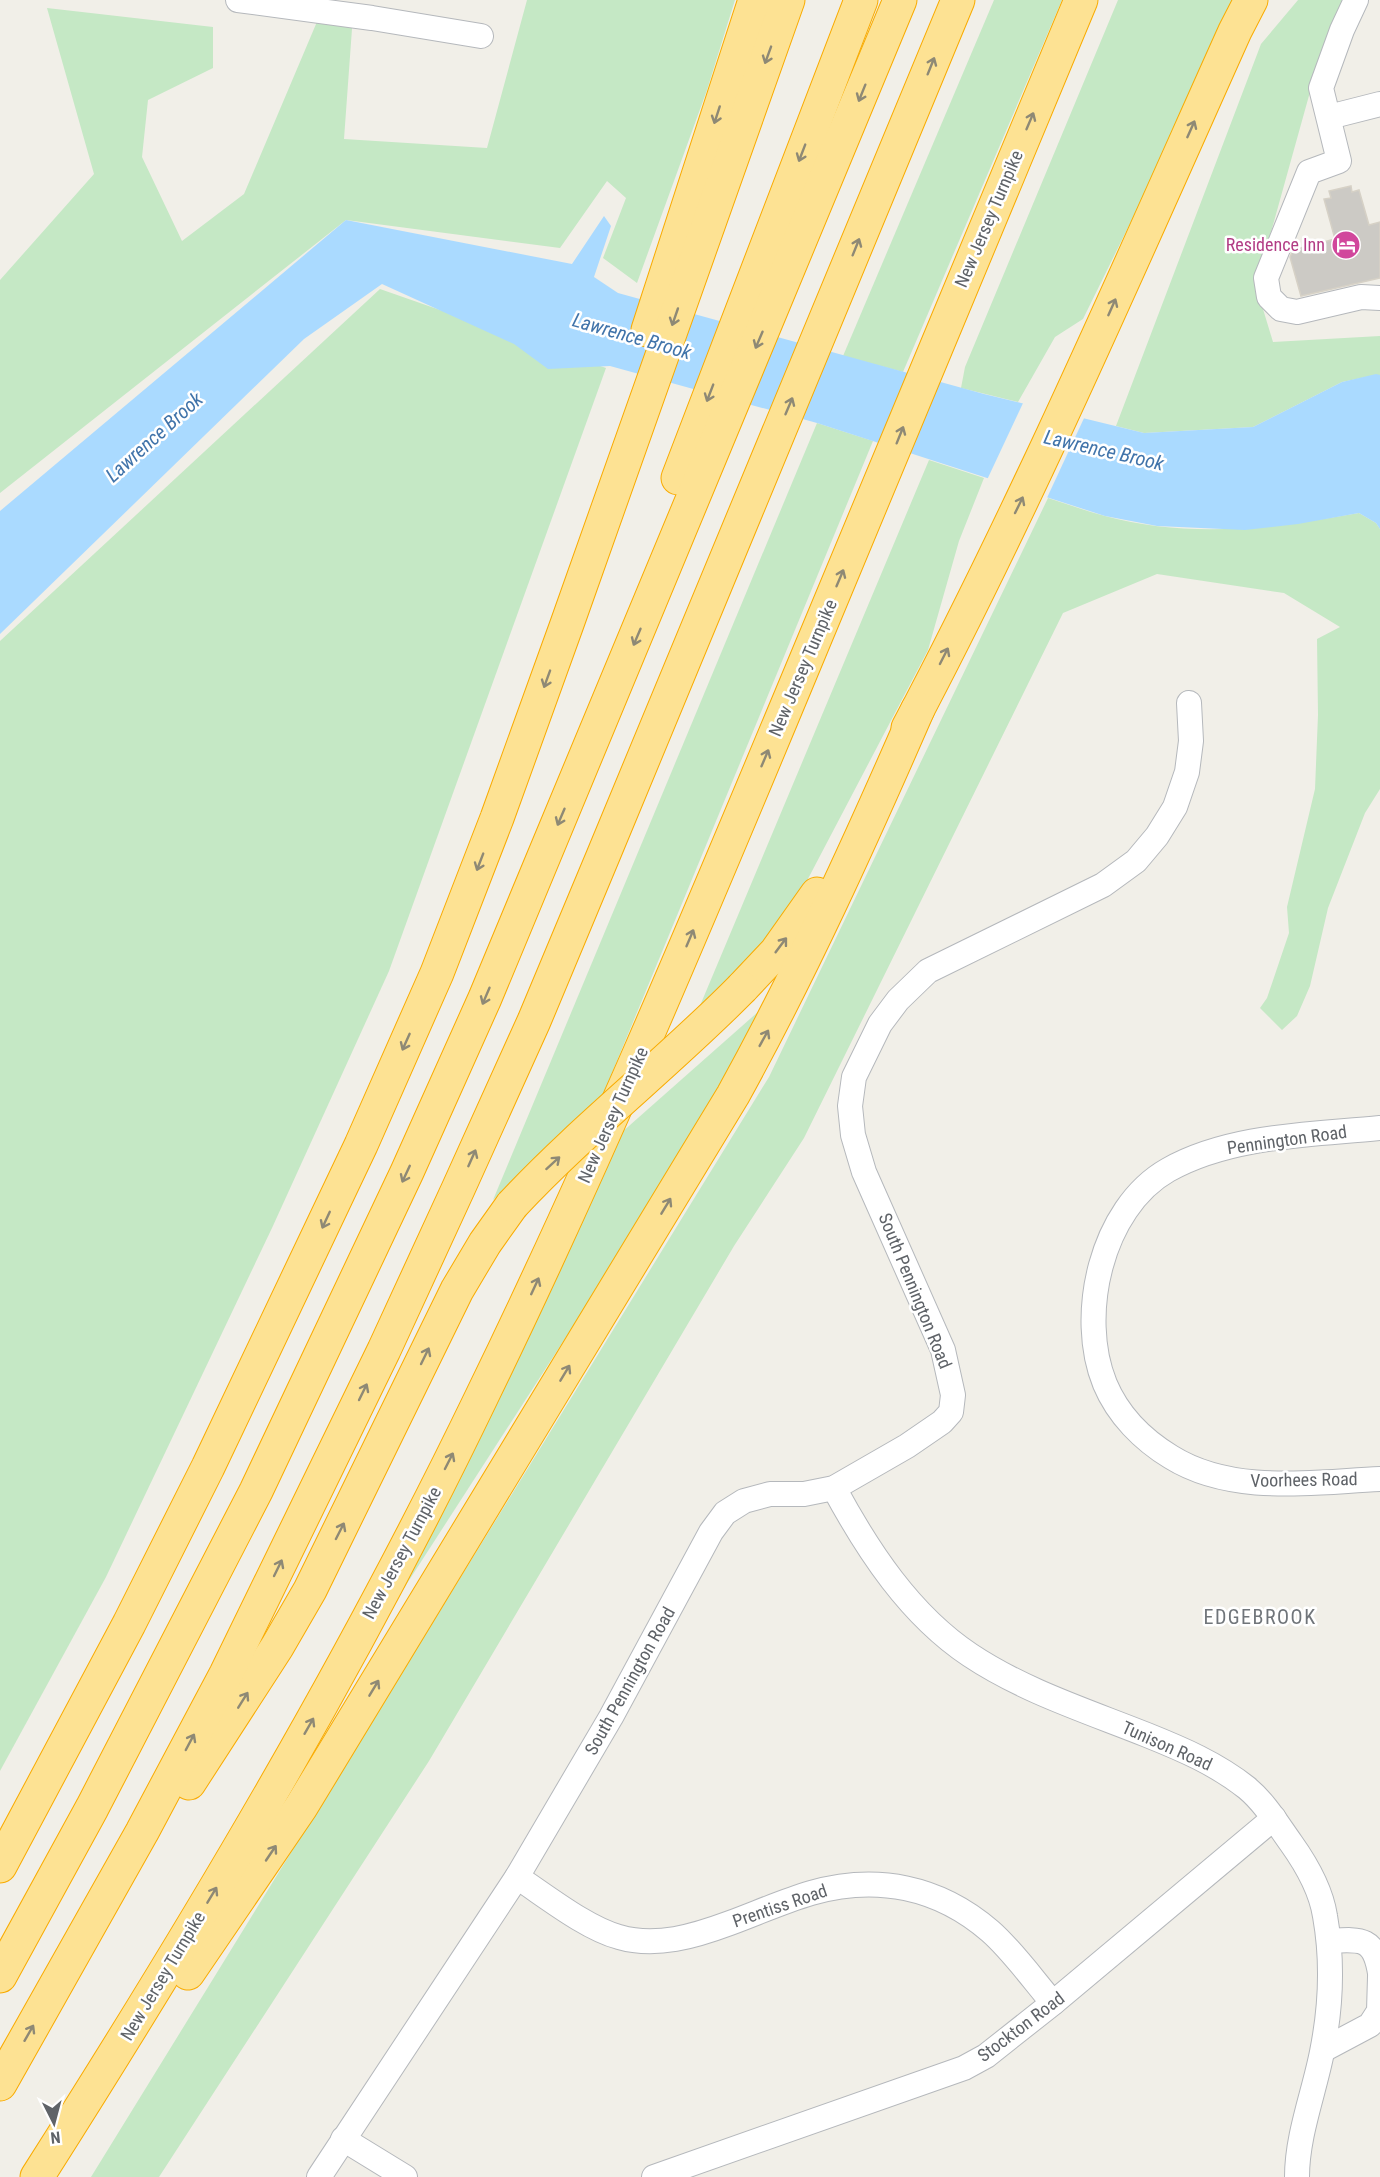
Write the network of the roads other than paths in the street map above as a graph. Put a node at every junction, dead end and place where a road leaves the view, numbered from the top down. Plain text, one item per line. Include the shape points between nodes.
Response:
1 (238, 0) edge
2 (755, 0) edge
3 (788, 0) edge
4 (861, 0) edge
5 (900, 0) edge
6 (958, 0) edge
7 (1081, 0) edge
8 (1251, 0) edge
9 (1356, 0) edge
10 (371, 9) edge
11 (481, 36) dead end
12 (1380, 104) edge
13 (1329, 117) junction
14 (683, 260) junction
15 (768, 283) junction
16 (1380, 298) edge
17 (1189, 703) dead end
18 (918, 708) junction
19 (1380, 1128) edge
20 (1094, 1331) joint
21 (1380, 1479) edge
22 (834, 1488) junction
23 (1274, 1818) junction
24 (0, 1866) edge
25 (517, 1877) junction
26 (1329, 1941) junction
27 (1380, 1975) edge
28 (0, 1976) edge
29 (61, 1977) junction
30 (1053, 2003) junction
31 (1323, 2050) junction
32 (0, 2084) edge
33 (343, 2139) junction
34 (37, 2177) edge
35 (45, 2177) edge
36 (319, 2177) edge
37 (405, 2177) edge
38 (654, 2177) edge
39 (1297, 2177) edge

1 - 10 street
2 -> 14 highway
3 -> 14 highway
4 -> 15 highway
5 -> 15 highway
29 -> 6 highway via 226,1674 389,1340 534,1021
34 -> 7 highway, New Jersey Turnpike via 143,2012 267,1800 401,1557 480,1401 639,1057
18 -> 8 highway via 1088,360
9 - 13 street via 1322,88
10 - 11 street
12 - 13 street
13 - 16 street via 1339,161 1309,172 1266,278 1269,297 1281,309 1297,312 1361,297
14 -> 24 highway via 629,423 602,483 567,624 437,973 361,1145 208,1467
15 -> 28 highway via 703,443 651,602 485,998 256,1491 171,1659
17 - 22 street, South Pennington Road via 1191,741 1187,772 1175,807 1136,861 1103,885 928,971 880,1024 854,1077 850,1106 853,1135 864,1172 943,1350 953,1395 951,1412 942,1422
29 -> 18 highway, bridge via 233,1716 310,1590 457,1290 485,1243 512,1205 545,1170 712,1018 776,952 833,869
35 -> 18 highway via 301,1807 733,1095 772,1024 863,834
19 - 20 street, Pennington Road via 1236,1144 1205,1152 1166,1171 1142,1191 1118,1223 1102,1259 1094,1293
20 - 21 street, Voorhees Road via 1104,1384 1118,1409 1144,1437 1172,1458 1206,1472 1268,1484
22 - 23 street, Tunison Road via 860,1537 894,1582 926,1619 969,1654 1019,1683 1184,1750 1248,1789
22 - 25 street, South Pennington Road via 804,1494 770,1494 744,1500 725,1513
23 - 26 street, Tunison Road via 1313,1878 1325,1912
23 - 30 street, Stockton Road
25 - 30 street, Prentiss Road via 594,1927 619,1938 649,1941 701,1934 811,1893 841,1886 910,1888 942,1898 993,1933
25 - 33 street, South Pennington Road
26 - 27 street via 1365,1943 1377,1954
26 - 31 street, Tunison Road via 1329,2010
27 - 31 street via 1379,2011 1370,2025
32 -> 29 highway
30 - 38 street, Stockton Road via 986,2056 964,2068
31 - 39 street, Tunison Road via 1299,2151
33 - 36 street, South Pennington Road
33 - 37 street

